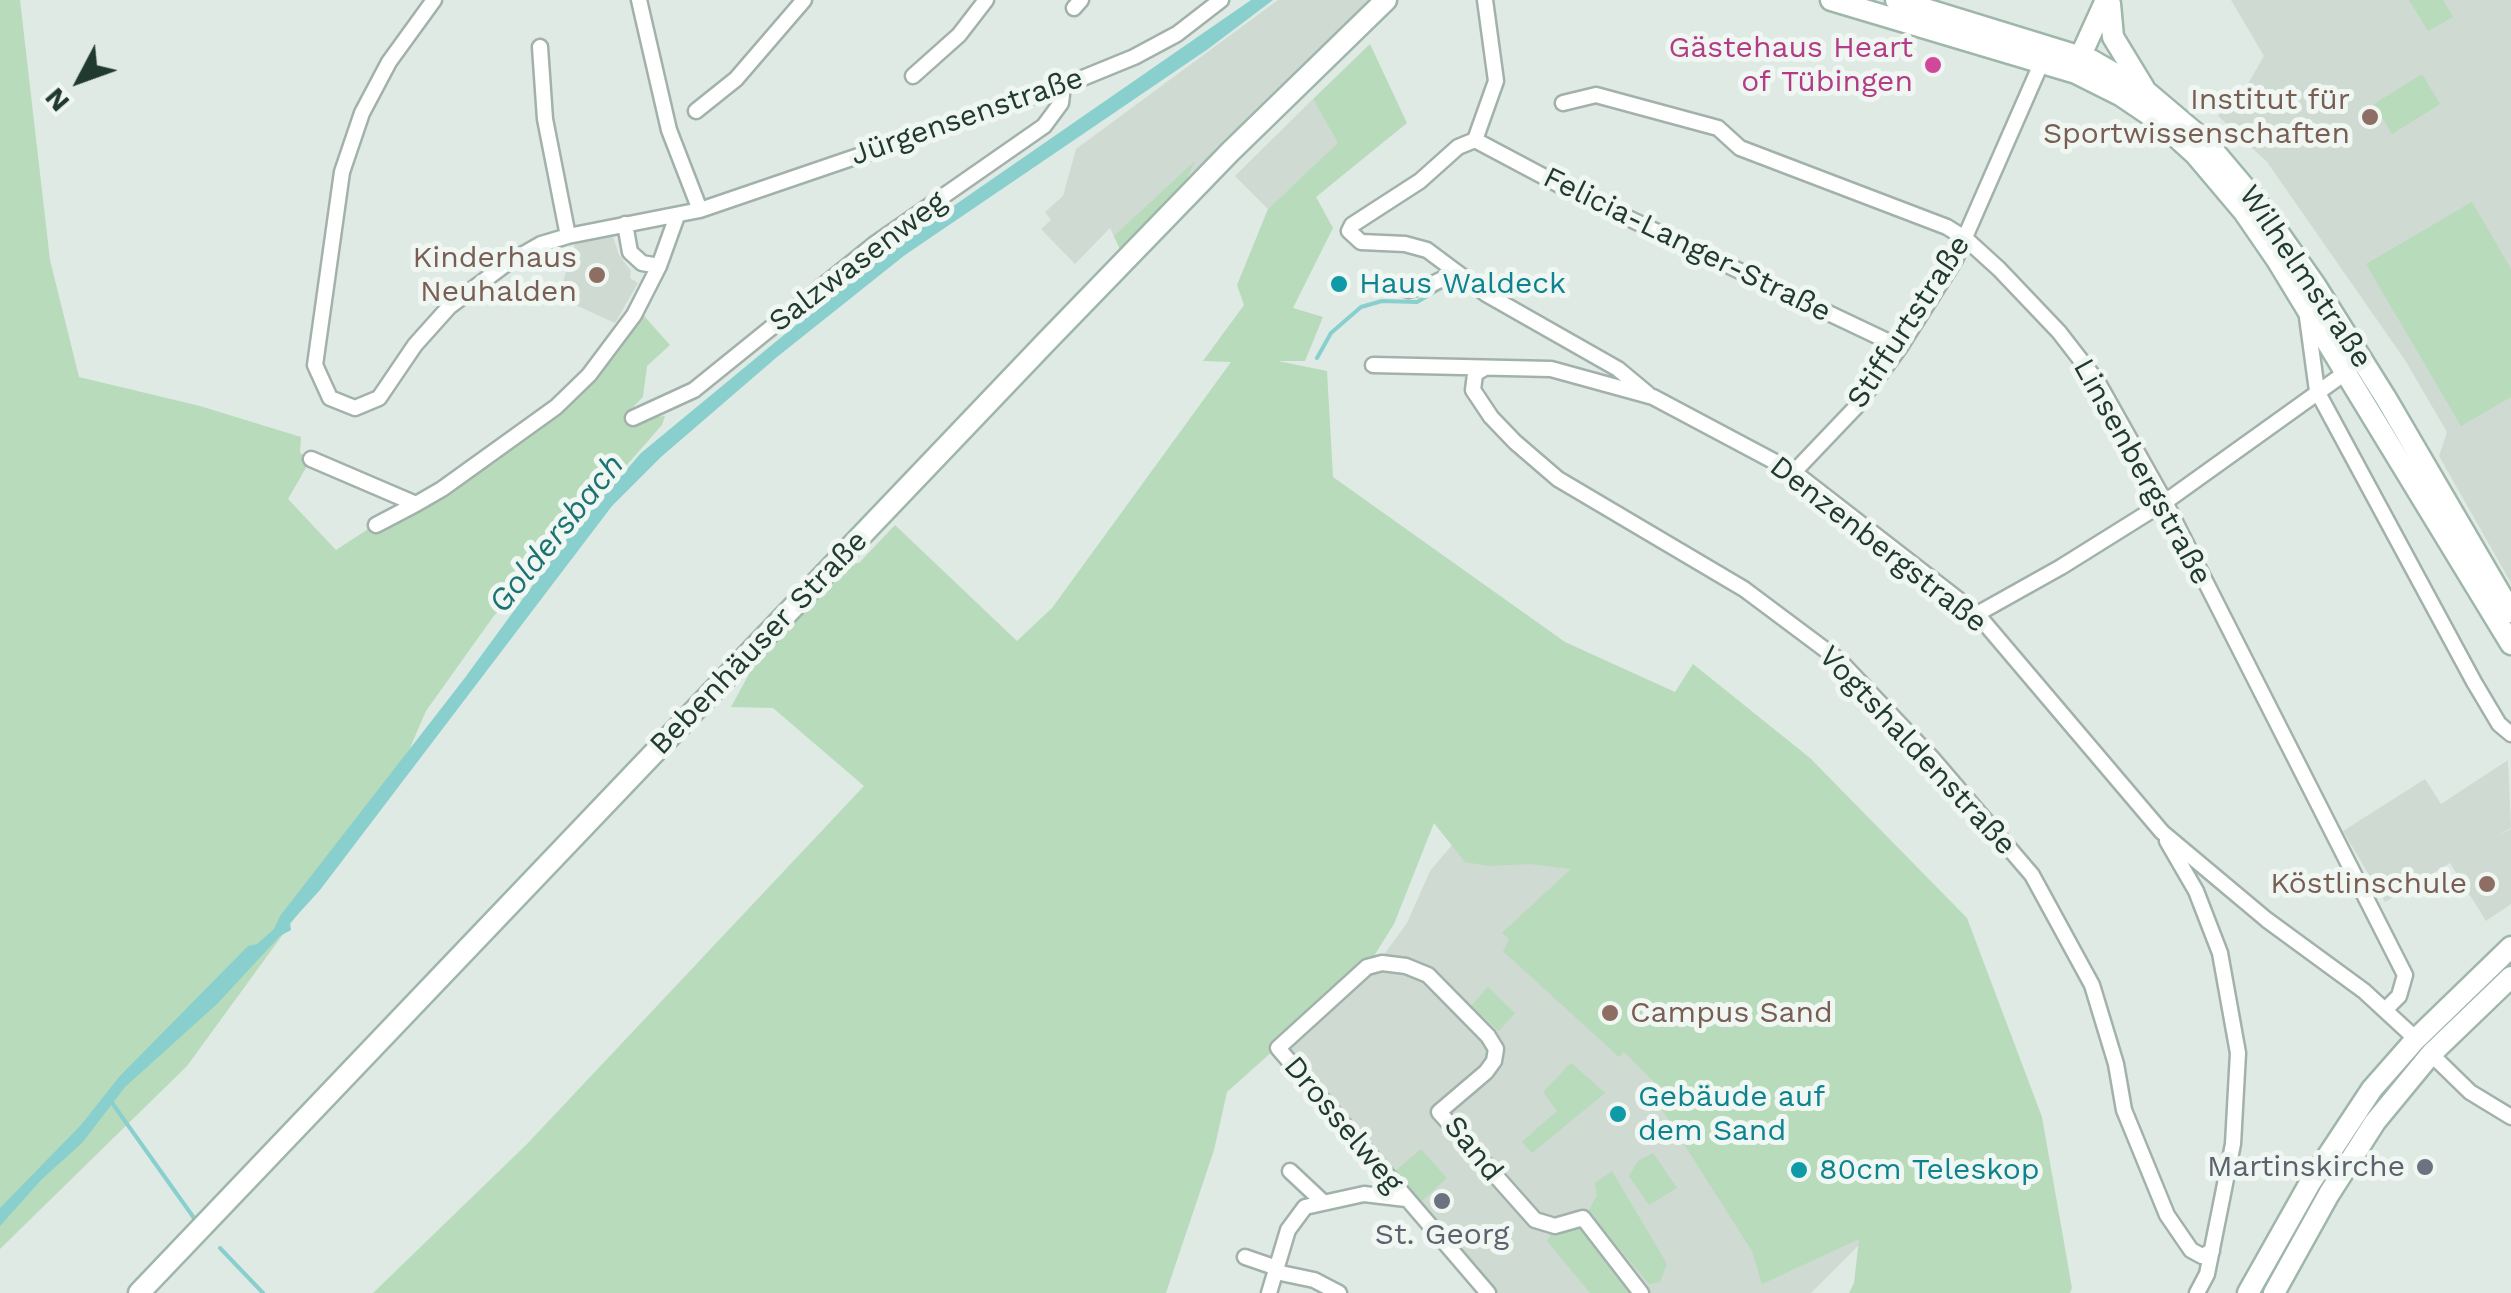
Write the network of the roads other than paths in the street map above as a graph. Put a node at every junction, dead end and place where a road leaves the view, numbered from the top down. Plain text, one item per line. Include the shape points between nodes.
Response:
1 (434, 0) edge
2 (638, 0) edge
3 (804, 0) edge
4 (986, 0) edge
5 (1221, 0) edge
6 (1386, 0) edge
7 (1485, 0) edge
8 (1831, 0) edge
9 (1896, 0) edge
10 (2109, 1) edge
11 (540, 47) dead end
12 (2045, 55) junction
13 (2081, 66) junction
14 (913, 76) dead end
15 (1063, 86) junction
16 (2148, 94) junction
17 (1563, 103) dead end
18 (696, 111) dead end
19 (1475, 140) junction
20 (700, 210) junction
21 (677, 216) junction
22 (625, 224) junction
23 (568, 236) junction
24 (1966, 239) junction
25 (659, 266) junction
26 (1454, 273) junction
27 (1408, 290) dead end
28 (2305, 306) junction
29 (2334, 335) junction
30 (1900, 347) junction
31 (1373, 366) dead end
32 (1483, 368) junction
33 (2345, 372) junction
34 (2316, 391) junction
35 (1653, 398) junction
36 (2387, 400) junction
37 (633, 418) dead end
38 (311, 459) dead end
39 (1794, 472) junction
40 (2165, 502) junction
41 (416, 504) junction
42 (376, 525) dead end
43 (2511, 612) edge
44 (1976, 614) junction
45 (2511, 644) edge
46 (2511, 734) edge
47 (2162, 832) junction
48 (2211, 874) junction
49 (2196, 891) junction
50 (2511, 946) edge
51 (1367, 967) joint
52 (2511, 977) edge
53 (2386, 1009) junction
54 (2423, 1047) junction
55 (2511, 1117) edge
56 (1290, 1171) dead end
57 (1406, 1199) junction
58 (1323, 1202) junction
59 (2212, 1251) junction
60 (1246, 1257) dead end
61 (1277, 1270) junction
62 (139, 1293) edge
63 (1269, 1293) edge
64 (1340, 1293) edge
65 (1488, 1293) edge
66 (1641, 1293) edge
67 (2197, 1293) edge
68 (2248, 1293) edge
69 (2274, 1293) edge

1 - 23 street, Jürgensenstraße via 389,62 342,172 315,364 330,398 355,408 379,398 429,328 463,294 529,251
2 - 20 street via 670,130
3 - 18 street via 736,79
4 - 14 street
5 - 15 street, Jürgensenstraße via 1178,34
6 - 62 main road, Bebenhäuser Straße via 1056,332
7 - 19 street via 1496,82
8 - 12 main road, Wilhelmstraße
9 - 12 main road, Wilhelmstraße
10 - 13 main road
10 - 16 main road via 2113,37
11 - 23 street via 545,119
12 - 13 main road, Wilhelmstraße
12 - 24 street, Stiffurtstraße
13 - 16 main road, Wilhelmstraße
13 - 28 main road, Wilhelmstraße via 2196,154 2244,212
15 - 20 street, Jürgensenstraße
15 - 37 street, Salzwasenweg via 1061,103 1044,126 876,243 694,390
16 - 29 main road, Wilhelmstraße via 2206,143 2256,201
17 - 24 street, Linsenbergstraße via 1596,95 1718,128 1740,148
19 - 26 street via 1349,231 1361,242 1427,250
19 - 30 street, Felicia-Langer-Straße
20 - 21 street, Jürgensenstraße
21 - 22 street, Jürgensenstraße
21 - 25 street
22 - 23 street, Jürgensenstraße
22 - 25 street via 630,252
24 - 30 street, Stiffurtstraße
24 - 40 street, Linsenbergstraße via 2090,372
25 - 41 street via 634,314 565,399
26 - 27 street
26 - 35 street via 1618,369
28 - 29 main road, Wilhelmstraße
28 - 34 street, Wilhelmstraße
29 - 33 main road, Wilhelmstraße
29 - 36 main road, Wilhelmstraße
30 - 39 street, Stiffurtstraße via 1855,408
31 - 32 street, Denzenbergstraße
32 - 35 street, Denzenbergstraße via 1551,369
32 - 59 street, Vogtshaldenstraße via 1475,374 1474,390 1516,442 1558,479 1744,590 1838,660 2032,875 2092,984 2124,1110 2167,1215 2191,1250 2202,1256
33 - 34 street
33 - 36 main road
33 - 45 main road, Wilhelmstraße
34 - 40 street
34 - 46 street, Wilhelmstraße via 2474,682
35 - 39 street, Denzenbergstraße
36 - 43 main road, Wilhelmstraße
38 - 41 street
39 - 44 street, Denzenbergstraße
40 - 44 street
40 - 53 street, Linsenbergstraße via 2405,975
41 - 42 street
44 - 47 street, Denzenbergstraße
47 - 48 street, Denzenbergstraße
47 - 49 street
48 - 49 street
48 - 53 street, Denzenbergstraße
49 - 59 street via 2220,953 2238,1053 2233,1144
50 - 54 main road
51 - 57 street, Drosselweg via 1278,1048
51 - 66 street, Sand via 1406,966 1428,975 1488,1036 1494,1061 1439,1112 1535,1220 1555,1226 1583,1218
52 - 54 main road
53 - 54 street, Denzenbergstraße
54 - 55 street, Denzenbergstraße via 2470,1092
54 - 68 main road via 2372,1089
54 - 69 main road
56 - 58 street
57 - 58 street via 1364,1194
57 - 65 street, Drosselweg
58 - 61 street via 1298,1215
59 - 67 street
60 - 61 street
61 - 63 street
61 - 64 street

